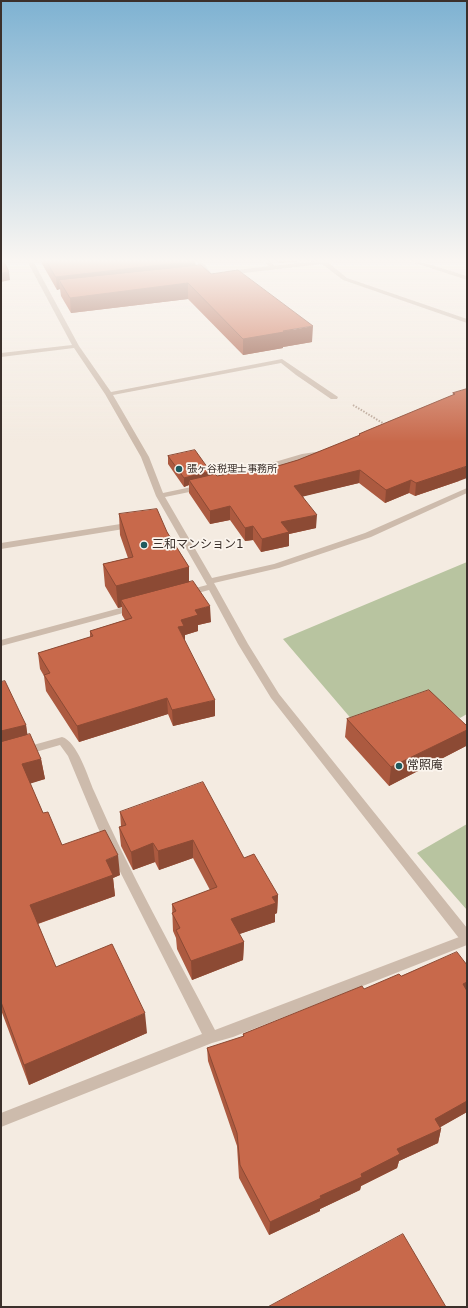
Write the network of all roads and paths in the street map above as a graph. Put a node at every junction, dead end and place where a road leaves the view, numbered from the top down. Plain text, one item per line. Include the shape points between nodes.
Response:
1 (64, 320) edge
2 (76, 346) junction
3 (1, 355) edge
4 (109, 394) junction
5 (334, 397) joint
6 (388, 426) edge
7 (332, 450) edge
8 (230, 478) edge
9 (208, 485) edge
10 (467, 490) edge
11 (160, 496) junction
12 (142, 523) edge
13 (1, 546) edge
14 (210, 584) junction
15 (174, 597) edge
16 (144, 605) edge
17 (1, 643) edge
18 (1, 758) edge
19 (467, 939) edge
20 (211, 1037) junction
21 (1, 1120) edge

1 - 2 street
2 - 3 street
2 - 4 street
4 - 5 street via 282,361
4 - 11 street via 145,458
5 - 6 path via 349,406 354,405
7 - 8 street
9 - 11 street
10 - 14 street via 368,535 276,566
11 - 14 street via 169,519
12 - 13 street
14 - 15 street
14 - 19 street via 275,696
16 - 17 street
18 - 20 street via 62,741 73,755 104,828
19 - 20 street
20 - 21 street

